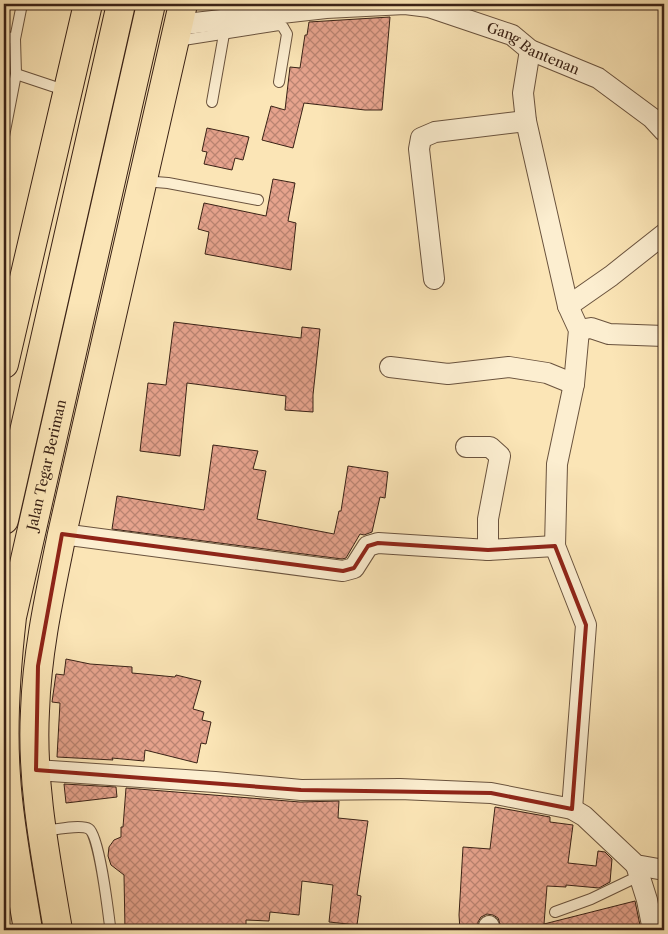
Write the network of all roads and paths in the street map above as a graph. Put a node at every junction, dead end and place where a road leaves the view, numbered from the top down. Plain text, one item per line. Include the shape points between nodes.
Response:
1 (22, 4) edge
2 (88, 4) edge
3 (121, 4) edge
4 (151, 4) edge
5 (178, 23) edge
6 (224, 34) junction
7 (4, 36) edge
8 (15, 39) junction
9 (530, 50) junction
10 (16, 74) junction
11 (279, 82) dead end
12 (67, 91) junction
13 (212, 102) dead end
14 (526, 121) junction
15 (664, 131) edge
16 (4, 136) edge
17 (142, 180) junction
18 (258, 200) dead end
19 (664, 234) edge
20 (434, 279) dead end
21 (568, 306) junction
22 (578, 330) junction
23 (664, 336) edge
24 (4, 364) edge
25 (390, 367) dead end
26 (574, 384) junction
27 (466, 447) dead end
28 (4, 520) edge
29 (62, 534) junction
30 (555, 546) junction
31 (488, 550) junction
32 (36, 770) junction
33 (572, 809) junction
34 (42, 831) junction
35 (664, 870) edge
36 (637, 871) junction
37 (555, 912) dead end
38 (28, 930) edge
39 (58, 930) edge
40 (109, 930) edge
41 (653, 930) edge

1 - 8 lane
2 - 12 main road
3 - 28 main road, Jalan Tegar Beriman
4 - 38 main road, Jalan Tegar Beriman via 12,617 6,662 6,777
5 - 6 lane
5 - 9 street, Gang Bantenan via 326,8 405,4 429,7 512,35
5 - 17 main road
6 - 11 lane via 283,27 287,34
6 - 13 lane
7 - 8 lane
8 - 10 lane
9 - 14 street via 523,93
9 - 15 street, Gang Bantenan via 598,78 652,118
10 - 12 lane
10 - 16 lane
12 - 24 main road
14 - 20 street via 435,132 421,138 419,149
14 - 21 street
17 - 18 lane
17 - 29 main road
19 - 21 street
21 - 22 street
22 - 23 street via 591,328 609,334
22 - 26 street
25 - 26 street via 448,374 510,367 547,373
26 - 30 street via 558,464
27 - 31 street via 490,447 500,456 488,519
29 - 31 street via 343,571 354,568 368,546 378,543
29 - 32 main road via 38,666 34,713
30 - 31 street
30 - 33 street via 586,625
32 - 33 street via 301,790 400,789 491,794
32 - 34 main road
33 - 36 street via 584,816
34 - 39 main road
34 - 40 lane via 80,827 88,828 94,835
35 - 36 street
36 - 37 lane via 591,899
36 - 41 street

